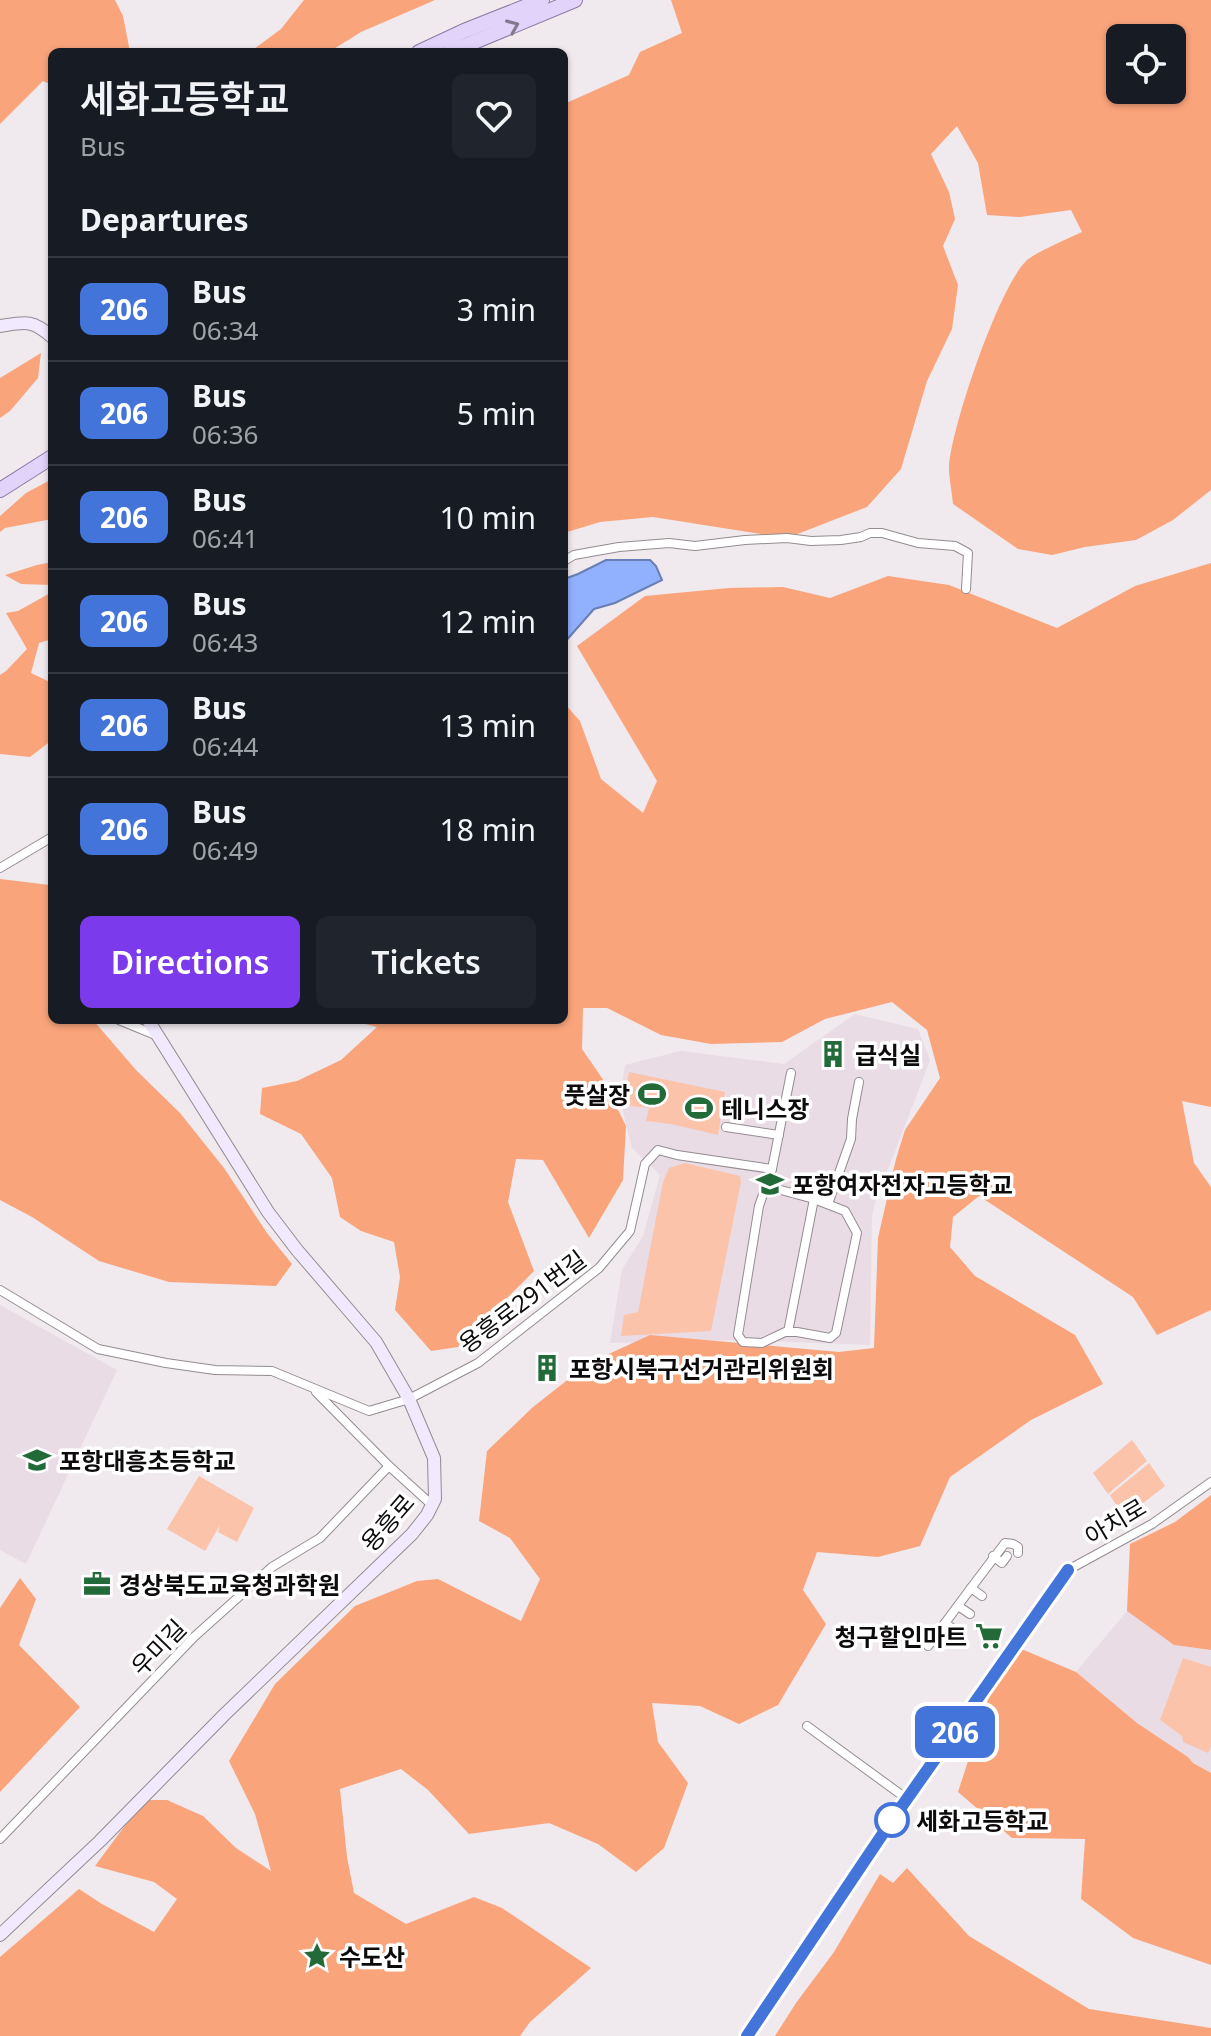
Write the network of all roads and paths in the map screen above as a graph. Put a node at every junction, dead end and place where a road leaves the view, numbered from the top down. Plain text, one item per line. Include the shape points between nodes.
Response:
1 (542, 0) edge
2 (575, 0) edge
3 (428, 48) edge
4 (460, 48) edge
5 (0, 326) edge
6 (48, 333) edge
7 (48, 460) edge
8 (0, 490) edge
9 (568, 559) edge
10 (966, 589) dead end
11 (48, 839) edge
12 (0, 868) edge
13 (129, 1024) edge
14 (150, 1024) edge
15 (158, 1036) junction
16 (791, 1073) dead end
17 (859, 1082) dead end
18 (726, 1127) dead end
19 (779, 1135) junction
20 (772, 1169) junction
21 (766, 1186) junction
22 (814, 1199) junction
23 (828, 1204) junction
24 (0, 1290) edge
25 (788, 1332) junction
26 (313, 1388) junction
27 (409, 1399) junction
28 (389, 1466) junction
29 (1211, 1482) edge
30 (432, 1505) junction
31 (1018, 1553) dead end
32 (993, 1556) junction
33 (1007, 1556) dead end
34 (984, 1571) junction
35 (994, 1578) dead end
36 (971, 1588) junction
37 (982, 1596) dead end
38 (958, 1606) junction
39 (970, 1614) dead end
40 (945, 1623) junction
41 (959, 1633) dead end
42 (928, 1646) dead end
43 (807, 1726) dead end
44 (907, 1799) junction
45 (0, 1839) edge
46 (0, 1935) edge
47 (747, 2036) edge

1 - 3 main road
4 -> 2 main road
5 - 6 main road via 38,324
7 - 8 main road
9 - 10 street via 619,547 841,540 882,533 968,553
11 - 12 street
13 - 15 street
14 - 15 main road, 용흥로
15 - 27 main road, 용흥로 via 268,1212 376,1342
16 - 19 street
17 - 23 street via 851,1139
18 - 19 street
19 - 20 street
20 - 21 street
20 - 27 street, 용흥로291번길 via 658,1150 645,1164 630,1231 599,1268 478,1363
21 - 22 street
21 - 25 street via 738,1335 743,1342 762,1343
22 - 23 street
22 - 25 street
23 - 25 street via 845,1211 857,1233 836,1333 830,1338
24 - 26 street, 용흥로291번길 via 98,1349 215,1370 272,1371
26 - 27 street, 용흥로291번길 via 369,1411
26 - 28 street
27 - 30 main road, 용흥로 via 434,1458
28 - 30 street
28 - 45 street, 우미길 via 320,1538 272,1567 194,1637
29 - 44 street, 아치로 via 1152,1524 1068,1570
30 - 46 main road, 용흥로 via 412,1534
31 - 32 street via 1018,1547 1005,1543
32 - 33 street via 1002,1563
32 - 34 street
34 - 35 street
34 - 36 street
36 - 37 street
36 - 38 street
38 - 39 street
38 - 40 street
40 - 41 street
40 - 42 street
43 - 44 street
44 - 47 street, 아치로

